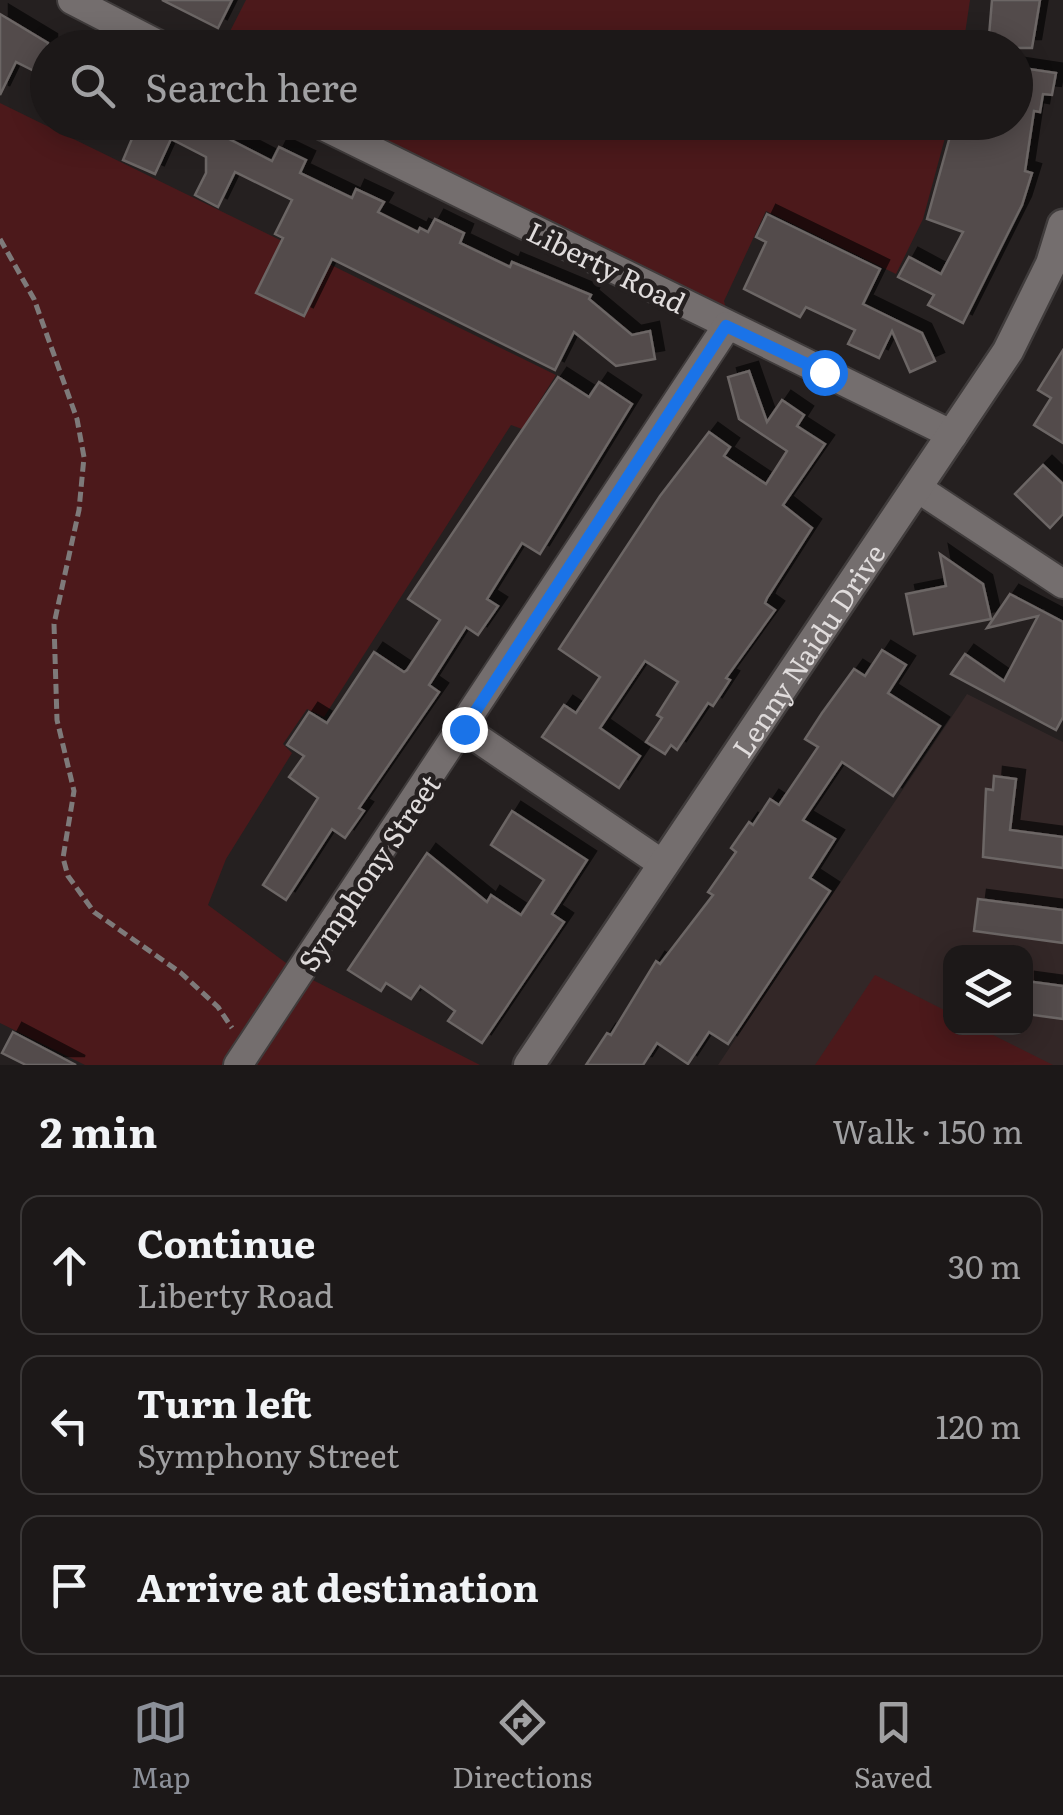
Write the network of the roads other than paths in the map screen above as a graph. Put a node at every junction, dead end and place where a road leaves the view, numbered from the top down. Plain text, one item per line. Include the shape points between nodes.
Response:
1 (72, 0) edge
2 (131, 30) edge
3 (351, 140) edge
4 (1063, 224) edge
5 (726, 326) junction
6 (953, 436) junction
7 (919, 489) junction
8 (1063, 584) edge
9 (464, 729) junction
10 (664, 865) junction
11 (243, 1058) edge
12 (529, 1065) edge

1 - 2 street
3 - 5 street, Liberty Road
4 - 6 street, Lenny Naidu Drive via 1008,351
5 - 6 street, Liberty Road
5 - 9 street, Symphony Street
6 - 7 street, Lenny Naidu Drive
7 - 8 street
7 - 10 street, Lenny Naidu Drive
9 - 10 street
9 - 11 street, Symphony Street
10 - 12 street, Lenny Naidu Drive

